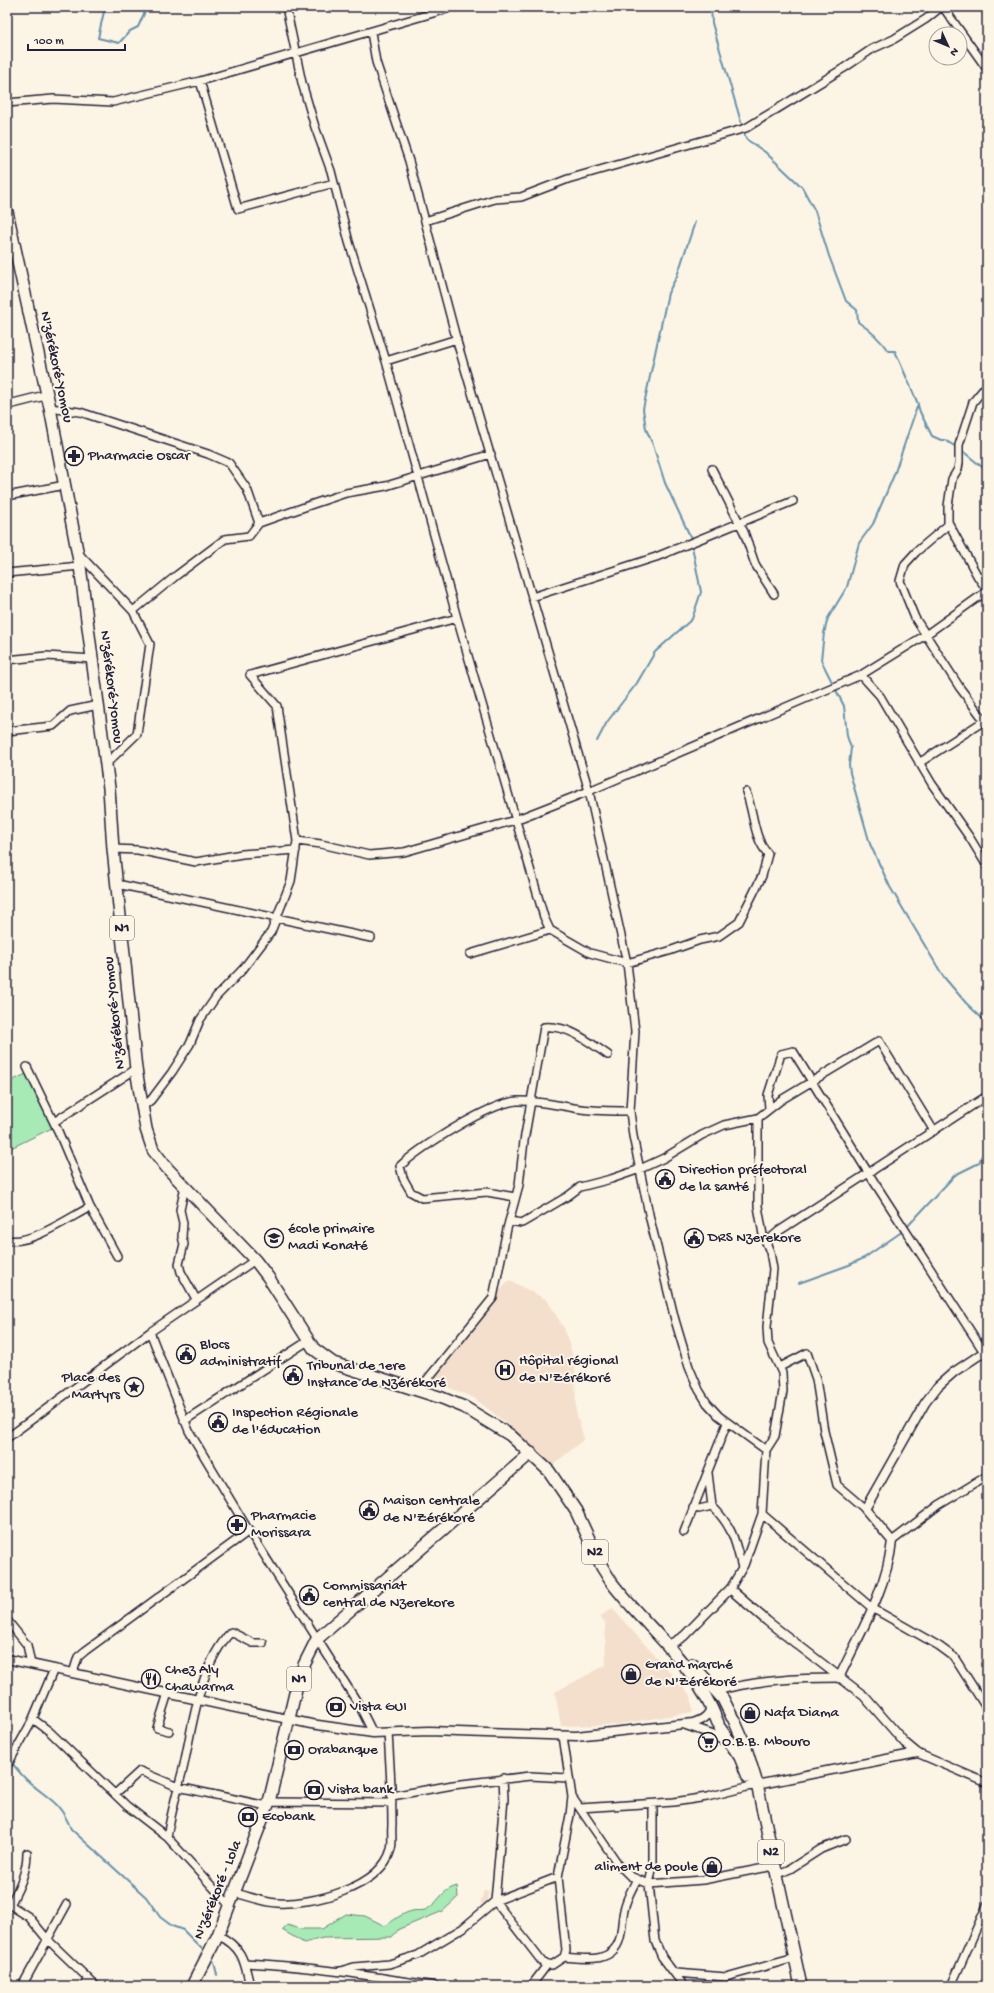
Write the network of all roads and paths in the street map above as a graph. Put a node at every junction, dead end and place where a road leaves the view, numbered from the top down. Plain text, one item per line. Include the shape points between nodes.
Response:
1 (286, 7) edge
2 (447, 7) edge
3 (942, 7) edge
4 (371, 32) junction
5 (295, 53) junction
6 (987, 69) edge
7 (200, 81) junction
8 (7, 103) edge
9 (334, 183) junction
10 (7, 212) edge
11 (426, 221) junction
12 (457, 339) junction
13 (386, 361) junction
14 (987, 385) edge
15 (47, 395) junction
16 (7, 405) edge
17 (50, 408) junction
18 (491, 454) junction
19 (712, 469) dead end
20 (418, 476) junction
21 (65, 485) junction
22 (7, 496) edge
23 (793, 501) dead end
24 (740, 522) junction
25 (259, 523) junction
26 (950, 524) junction
27 (77, 552) junction
28 (80, 566) junction
29 (7, 572) edge
30 (987, 591) edge
31 (774, 594) dead end
32 (532, 597) junction
33 (133, 611) junction
34 (457, 618) junction
35 (927, 634) junction
36 (93, 659) junction
37 (7, 660) edge
38 (861, 675) junction
39 (98, 705) junction
40 (986, 721) edge
41 (7, 731) edge
42 (919, 763) junction
43 (106, 764) junction
44 (589, 791) junction
45 (746, 792) dead end
46 (515, 820) junction
47 (297, 841) junction
48 (113, 849) junction
49 (296, 850) junction
50 (987, 866) edge
51 (118, 884) junction
52 (275, 918) junction
53 (550, 930) junction
54 (371, 938) dead end
55 (470, 954) dead end
56 (627, 963) junction
57 (608, 1055) dead end
58 (27, 1067) dead end
59 (136, 1069) junction
60 (812, 1082) junction
61 (987, 1096) edge
62 (532, 1102) junction
63 (141, 1108) junction
64 (769, 1109) junction
65 (630, 1111) junction
66 (758, 1118) junction
67 (54, 1122) junction
68 (934, 1130) junction
69 (640, 1169) junction
70 (869, 1174) junction
71 (185, 1186) junction
72 (516, 1197) junction
73 (90, 1207) junction
74 (509, 1221) junction
75 (8, 1241) edge
76 (766, 1242) junction
77 (116, 1256) dead end
78 (255, 1260) junction
79 (196, 1299) junction
80 (150, 1332) junction
81 (308, 1341) junction
82 (986, 1351) edge
83 (780, 1367) junction
84 (418, 1391) junction
85 (184, 1421) junction
86 (727, 1423) junction
87 (7, 1438) edge
88 (766, 1450) junction
89 (531, 1453) junction
90 (708, 1472) junction
91 (987, 1476) edge
92 (712, 1506) junction
93 (693, 1507) junction
94 (865, 1509) junction
95 (762, 1514) junction
96 (249, 1531) junction
97 (684, 1532) dead end
98 (892, 1541) junction
99 (742, 1568) junction
100 (730, 1589) junction
101 (872, 1608) junction
102 (7, 1620) edge
103 (317, 1639) junction
104 (263, 1643) dead end
105 (669, 1645) junction
106 (7, 1659) edge
107 (31, 1664) junction
108 (54, 1669) junction
109 (73, 1673) junction
110 (839, 1678) junction
111 (716, 1691) junction
112 (168, 1692) junction
113 (199, 1699) junction
114 (710, 1701) junction
115 (987, 1709) edge
116 (33, 1719) junction
117 (288, 1719) junction
118 (733, 1719) junction
119 (684, 1724) junction
120 (719, 1725) junction
121 (169, 1731) dead end
122 (373, 1733) junction
123 (388, 1733) junction
124 (563, 1736) junction
125 (733, 1747) junction
126 (916, 1753) junction
127 (7, 1766) edge
128 (503, 1778) junction
129 (568, 1778) junction
130 (987, 1783) edge
131 (754, 1785) junction
132 (178, 1787) junction
133 (115, 1794) junction
134 (572, 1797) junction
135 (392, 1799) junction
136 (268, 1804) junction
137 (653, 1804) junction
138 (580, 1808) junction
139 (167, 1837) junction
140 (846, 1839) dead end
141 (27, 1853) dead end
142 (772, 1870) junction
143 (558, 1877) junction
144 (637, 1878) junction
145 (649, 1884) junction
146 (235, 1893) junction
147 (495, 1901) junction
148 (9, 1904) edge
149 (67, 1904) dead end
150 (987, 1905) edge
151 (230, 1906) junction
152 (218, 1935) junction
153 (47, 1939) junction
154 (564, 1957) junction
155 (791, 1959) junction
156 (245, 1963) junction
157 (547, 1965) junction
158 (340, 1971) junction
159 (676, 1973) junction
160 (87, 1978) junction
161 (22, 1986) edge
162 (85, 1986) edge
163 (96, 1986) edge
164 (192, 1986) edge
165 (250, 1986) edge
166 (435, 1986) edge
167 (531, 1986) edge
168 (684, 1986) edge
169 (794, 1986) edge
170 (801, 1986) edge
171 (951, 1986) edge

1 - 5 street
2 - 4 street
3 - 6 street
3 - 11 street via 894,39 872,49 746,128 568,179 521,197 495,199
4 - 5 street
4 - 11 street via 376,62
5 - 7 street
5 - 9 street via 315,127
7 - 8 street via 113,102 53,99
7 - 9 street via 238,209
9 - 13 street
10 - 15 highway, N'zérékoré-Yomou / N1
11 - 12 street
12 - 13 street
12 - 18 street
13 - 20 street
14 - 26 street via 973,402 959,445 960,463 952,479 948,506
15 - 16 street
15 - 17 highway, N'zérékoré-Yomou / N1
17 - 21 highway, N'zérékoré-Yomou / N1
17 - 25 street via 80,412 229,463 247,489
18 - 20 street
18 - 32 street
19 - 24 street
20 - 25 street via 346,494
20 - 34 street
21 - 22 street
21 - 27 highway, N'zérékoré-Yomou / N1
23 - 24 street
24 - 31 street via 755,564
24 - 32 street via 656,557
25 - 33 street via 249,536 225,539 177,574
26 - 30 street
26 - 35 street via 905,564 900,581 916,618
27 - 28 highway, N'zérékoré-Yomou / N1
27 - 33 street
28 - 29 street
28 - 36 highway, N'zérékoré-Yomou / N1
30 - 35 street
32 - 44 street
33 - 43 street via 150,644 137,734
34 - 46 street
34 - 47 street via 250,675 277,706
35 - 38 street
35 - 40 street via 960,688
36 - 37 street via 46,656
36 - 39 highway, N'zérékoré-Yomou / N1
38 - 42 street via 880,696
38 - 44 street
39 - 41 street via 70,711 53,726
39 - 43 highway, N'zérékoré-Yomou / N1
40 - 42 street
42 - 50 street
43 - 48 highway, N'zérékoré-Yomou / N1
44 - 46 street
44 - 56 street
45 - 56 street via 757,834 762,848 768,854 762,876 739,922 720,936
46 - 47 street via 404,852 369,856
46 - 53 street
47 - 49 street
48 - 49 street via 138,850 196,862 242,854
48 - 51 highway, N'zérékoré-Yomou / N1
49 - 52 street via 291,881
51 - 52 street
51 - 59 highway, N'zérékoré-Yomou / N1
52 - 54 street
52 - 63 street via 272,932 237,976 216,997 200,1020 190,1044 172,1072 151,1100
53 - 55 street
53 - 56 street via 590,953
56 - 65 street via 635,1031
57 - 62 street via 575,1033 550,1026 544,1027
58 - 67 street
59 - 63 highway, N'zérékoré-Yomou / N1
59 - 67 street
60 - 64 street
60 - 64 street via 793,1051 781,1054 768,1095
60 - 68 street via 879,1041
60 - 70 street
61 - 68 street
62 - 65 street via 600,1111
62 - 72 street
62 - 72 street via 515,1101 484,1113 413,1154 400,1166 410,1192 422,1198 488,1192
63 - 71 highway, N'zérékoré-Yomou / N1 via 153,1150 166,1168
64 - 66 street
65 - 69 street
66 - 69 street via 724,1125
66 - 76 street via 758,1206
67 - 73 street
68 - 70 street
69 - 74 street via 611,1180 580,1186 522,1224
69 - 86 street via 675,1320 689,1366 707,1403
70 - 76 street via 779,1231
70 - 82 street
71 - 78 highway, N'zérékoré-Yomou / N1
71 - 79 street via 180,1210 184,1244 180,1264 181,1272
72 - 74 street
73 - 75 street via 38,1234
73 - 77 street
74 - 84 street via 494,1298
76 - 83 street via 773,1269 767,1326 768,1343
78 - 79 street
78 - 81 highway, N'zérékoré-Yomou / N1
79 - 80 street
80 - 85 street
80 - 87 street
81 - 84 highway, N'zérékoré-Yomou / N1 via 322,1356 333,1363
81 - 85 street
82 - 94 street via 938,1386 925,1403
83 - 88 street via 783,1391 775,1436
83 - 94 street via 807,1353 816,1379 824,1431 837,1485
84 - 89 highway, N'zérékoré-Yomou / N1 via 464,1407 510,1435
85 - 96 street
86 - 88 street
86 - 90 street
88 - 95 street
89 - 103 highway, N'zérékoré - Lola / N1
89 - 105 highway, N2 via 549,1471 576,1511 612,1583
90 - 92 street
90 - 93 street
91 - 98 street via 939,1505
92 - 93 street via 699,1509
92 - 99 street via 728,1523 735,1537
93 - 97 street
94 - 98 street
95 - 99 street via 756,1537
95 - 101 street
96 - 103 street
96 - 109 street via 85,1651 78,1657
98 - 101 street via 890,1560
99 - 100 street
100 - 105 street via 684,1636
100 - 110 street
101 - 110 street
101 - 115 street via 954,1657
102 - 107 street via 27,1645
103 - 117 highway, N'zérékoré - Lola / N1 via 304,1665
103 - 122 street via 359,1705
104 - 113 street via 253,1643 231,1632 212,1661
105 - 111 highway, N2 via 697,1669
105 - 114 highway, N2 via 691,1671
106 - 107 street
107 - 108 street
108 - 109 street
108 - 116 street
109 - 112 street
110 - 111 street via 765,1681
110 - 126 street via 864,1696
111 - 118 highway, N2
112 - 113 street
112 - 121 street via 157,1728
113 - 117 street
113 - 132 street
114 - 119 street via 710,1710 705,1719
114 - 120 highway, N2
116 - 127 street
116 - 133 street
117 - 122 street
117 - 136 highway, N'zérékoré - Lola / N1
118 - 120 highway via 734,1725 730,1729 725,1730
118 - 131 highway, N2 via 745,1745
119 - 124 street
119 - 125 street via 712,1734
120 - 125 highway, N2
122 - 123 street
123 - 124 street via 429,1731
123 - 135 street
124 - 129 street
125 - 131 highway, N2
126 - 130 street
126 - 131 street
128 - 129 street
128 - 135 street via 446,1786
128 - 147 street via 504,1799
129 - 134 street
131 - 137 street via 707,1797
131 - 142 highway, N2
132 - 133 street via 140,1771
132 - 136 street
132 - 139 street
133 - 139 street
134 - 138 street
134 - 143 street
135 - 136 street
135 - 146 street via 391,1848 376,1872 360,1883 319,1900 296,1902 276,1903
136 - 146 highway, N'zérékoré - Lola / N1
137 - 138 street
137 - 145 street via 653,1865
138 - 144 street via 618,1864 630,1876
139 - 151 street
140 - 142 street via 821,1849 790,1869
141 - 148 street via 27,1865 21,1884
142 - 145 street via 703,1880
142 - 155 highway, N2
143 - 147 street
143 - 154 street via 566,1950
144 - 145 street
144 - 154 street via 624,1908 620,1937 614,1951 599,1958
145 - 159 street via 655,1941 662,1957
146 - 151 highway, N'zérékoré - Lola / N1
147 - 157 street
147 - 158 street via 463,1928 418,1955 389,1964
148 - 153 street via 29,1917
149 - 153 street
150 - 171 street
151 - 152 highway, N'zérékoré - Lola / N1
152 - 156 street via 233,1943
152 - 164 highway, N'zérékoré - Lola / N1
153 - 160 street
153 - 161 street
154 - 157 street via 552,1965
155 - 159 street via 726,1977
155 - 169 highway, N2
155 - 170 highway, N2
156 - 158 street
156 - 165 street
157 - 167 street
158 - 166 street
159 - 168 street
160 - 162 street
160 - 163 street

